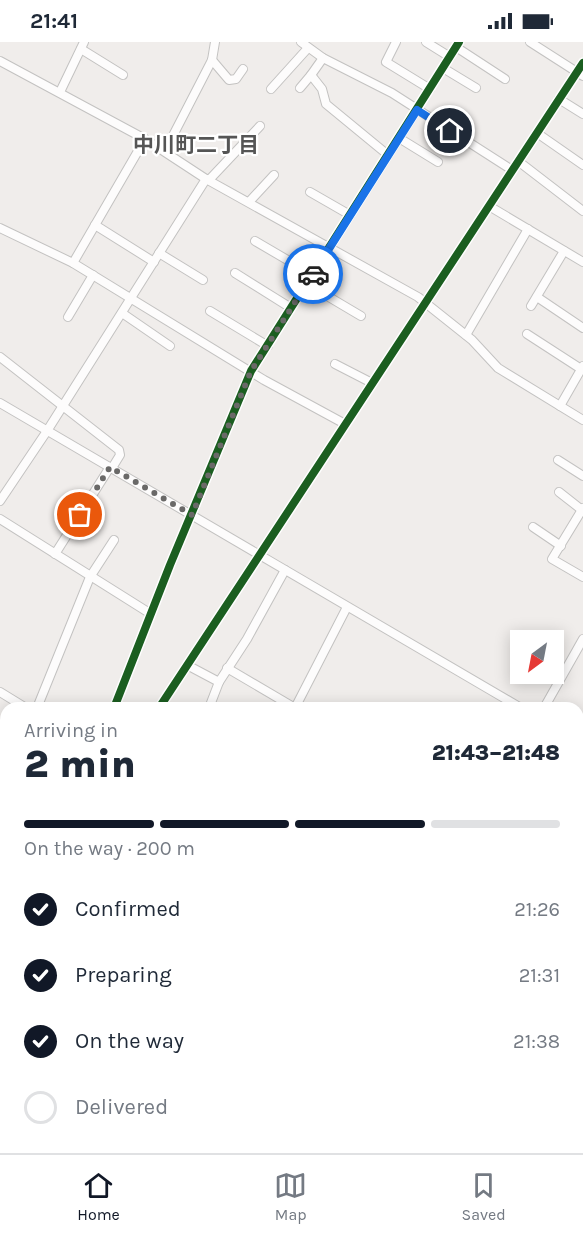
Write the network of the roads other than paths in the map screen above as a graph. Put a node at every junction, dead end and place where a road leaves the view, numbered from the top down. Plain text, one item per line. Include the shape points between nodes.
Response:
1 (215, 42) edge
2 (302, 42) edge
3 (396, 42) edge
4 (426, 42) edge
5 (530, 42) edge
6 (83, 45) edge
7 (458, 45) edge
8 (309, 48) junction
9 (450, 57) junction
10 (323, 58) junction
11 (212, 60) junction
12 (0, 61) edge
13 (583, 63) edge
14 (443, 68) junction
15 (243, 69) dead end
16 (580, 74) edge
17 (123, 75) dead end
18 (311, 75) junction
19 (505, 80) dead end
20 (300, 88) dead end
21 (476, 88) dead end
22 (271, 89) dead end
23 (430, 89) junction
24 (60, 92) junction
25 (560, 99) junction
26 (417, 110) junction
27 (583, 114) edge
28 (260, 126) dead end
29 (537, 133) junction
30 (399, 138) junction
31 (145, 139) junction
32 (165, 151) junction
33 (388, 155) junction
34 (518, 161) junction
35 (438, 162) dead end
36 (583, 165) edge
37 (512, 170) junction
38 (274, 175) dead end
39 (207, 179) junction
40 (310, 192) dead end
41 (249, 202) junction
42 (489, 206) junction
43 (583, 211) edge
44 (350, 215) junction
45 (95, 225) junction
46 (0, 228) edge
47 (528, 229) junction
48 (255, 241) dead end
49 (330, 247) junction
50 (564, 250) junction
51 (159, 253) junction
52 (154, 262) junction
53 (583, 262) edge
54 (73, 263) junction
55 (235, 273) dead end
56 (313, 274) junction
57 (93, 275) junction
58 (203, 280) dead end
59 (307, 284) junction
60 (537, 297) junction
61 (131, 299) junction
62 (425, 302) junction
63 (531, 306) dead end
64 (291, 308) junction
65 (210, 311) dead end
66 (122, 313) junction
67 (361, 316) dead end
68 (68, 317) dead end
69 (583, 328) edge
70 (526, 334) dead end
71 (465, 335) junction
72 (170, 346) dead end
73 (268, 346) junction
74 (0, 357) edge
75 (335, 364) dead end
76 (582, 368) edge
77 (251, 371) junction
78 (372, 383) junction
79 (0, 403) edge
80 (62, 406) junction
81 (560, 406) junction
82 (583, 420) edge
83 (345, 424) junction
84 (47, 431) junction
85 (558, 460) dead end
86 (111, 468) junction
87 (583, 476) edge
88 (559, 492) dead end
89 (0, 501) edge
90 (583, 509) edge
91 (192, 515) junction
92 (0, 519) edge
93 (532, 527) dead end
94 (114, 540) dead end
95 (561, 546) junction
96 (55, 554) junction
97 (259, 555) junction
98 (285, 570) junction
99 (90, 577) junction
100 (583, 577) edge
101 (347, 607) junction
102 (151, 614) junction
103 (583, 639) edge
104 (187, 664) junction
105 (226, 668) junction
106 (219, 682) junction
107 (0, 692) edge
108 (16, 702) edge
109 (39, 702) edge
110 (116, 702) edge
111 (163, 702) edge
112 (211, 702) edge
113 (285, 702) edge
114 (298, 702) edge
115 (511, 702) edge
116 (547, 702) edge

1 - 11 street
2 - 8 street
3 - 23 street via 386,62
4 - 9 street
5 - 16 street
6 - 17 street
6 - 24 street
7 - 9 street
7 - 19 street
8 - 10 street
8 - 22 street
9 - 14 street
10 - 18 street
10 - 26 street
11 - 15 street via 229,80 236,79
11 - 32 street
12 - 24 street
13 - 16 street
14 - 21 street
14 - 23 street
16 - 25 street
18 - 20 street
18 - 33 street via 322,89 326,104
23 - 26 street
24 - 31 street
25 - 27 street
25 - 29 street
26 - 30 street
26 - 37 street
28 - 39 street
29 - 34 street
29 - 36 street
30 - 33 street
30 - 35 street
31 - 32 street
31 - 45 street
32 - 39 street
33 - 44 street
34 - 37 street
34 - 43 street
37 - 42 street
38 - 41 street
39 - 41 street
39 - 51 street
40 - 44 street
41 - 49 street
42 - 47 street
42 - 62 street
44 - 49 street
45 - 52 street
45 - 54 street
46 - 54 street
47 - 50 street
47 - 71 street
48 - 56 street
49 - 56 street
49 - 62 street
50 - 53 street
50 - 60 street
51 - 52 street
51 - 58 street
52 - 61 street
54 - 57 street
55 - 64 street
56 - 59 street
57 - 61 street
57 - 68 street
59 - 64 street
59 - 67 street
60 - 63 street
60 - 69 street
61 - 66 street
61 - 77 street
62 - 71 street
62 - 78 street
64 - 73 street
65 - 73 street
66 - 72 street
66 - 80 street
70 - 76 street
71 - 81 street via 498,368
73 - 77 street
74 - 80 street
75 - 78 street
76 - 81 street
77 - 83 street
77 - 91 street
78 - 83 street
79 - 84 street
80 - 84 street
80 - 86 street via 119,450
81 - 82 street
83 - 97 street
84 - 86 street
84 - 89 street
85 - 87 street
86 - 91 street
86 - 96 street
88 - 90 street
90 - 95 street
91 - 97 street
91 - 102 street
92 - 96 street
93 - 95 street
94 - 99 street
95 - 100 street via 552,559
96 - 99 street
97 - 98 street
97 - 104 street
98 - 101 street
98 - 105 street via 247,639
99 - 102 street
99 - 109 street
101 - 114 street
101 - 115 street
102 - 110 street
103 - 116 street
104 - 106 street
104 - 111 street
105 - 106 street
105 - 113 street
106 - 112 street
107 - 108 street

